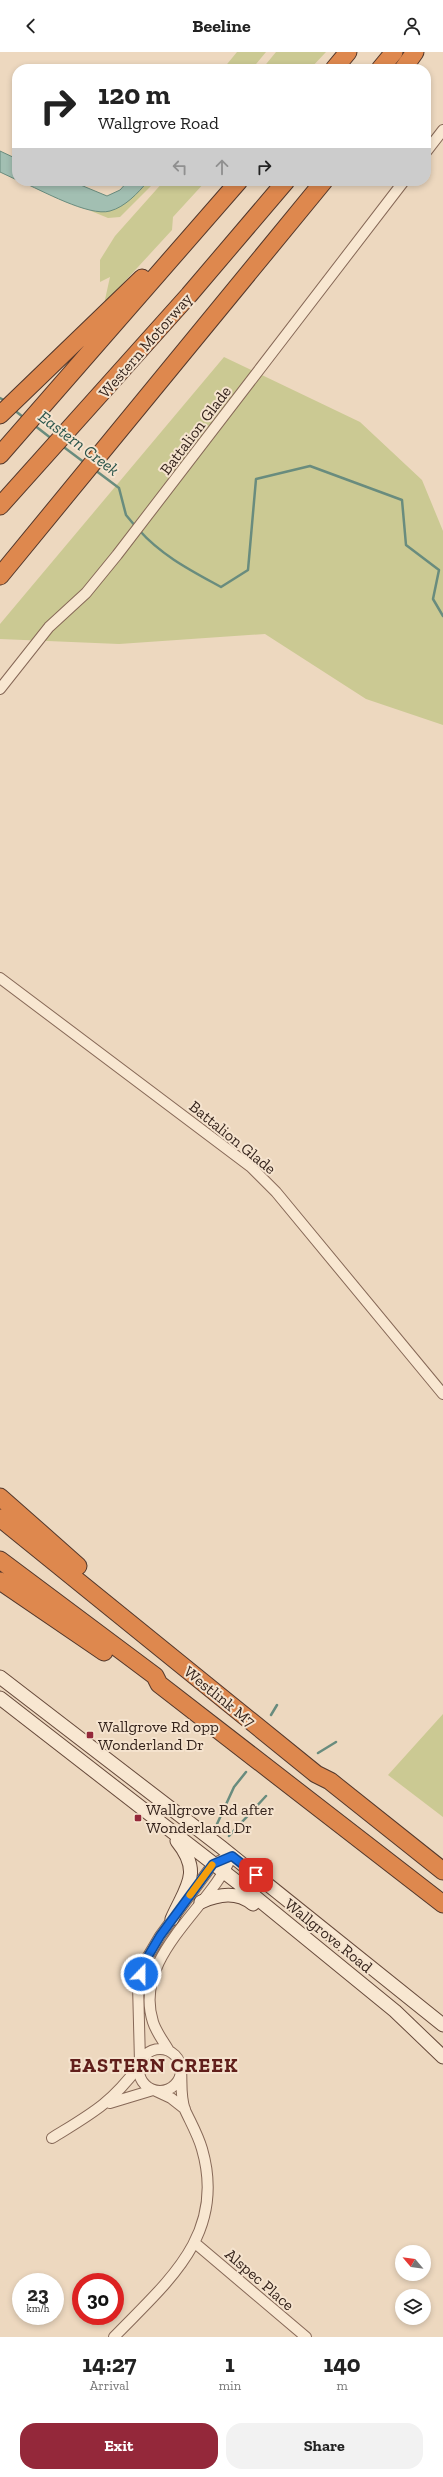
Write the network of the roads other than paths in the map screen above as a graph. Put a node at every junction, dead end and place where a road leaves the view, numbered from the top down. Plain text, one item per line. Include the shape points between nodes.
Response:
1 (348, 52) edge
2 (394, 52) edge
3 (415, 52) edge
4 (338, 64) edge
5 (384, 64) edge
6 (407, 64) edge
7 (443, 130) edge
8 (431, 146) edge
9 (235, 186) edge
10 (282, 186) edge
11 (320, 186) edge
12 (400, 186) edge
13 (169, 263) junction
14 (0, 415) edge
15 (5, 449) edge
16 (0, 506) edge
17 (0, 576) edge
18 (0, 689) edge
19 (0, 978) edge
20 (443, 1394) edge
21 (0, 1497) edge
22 (0, 1518) edge
23 (0, 1560) edge
24 (0, 1580) edge
25 (0, 1677) edge
26 (159, 1684) junction
27 (0, 1698) edge
28 (330, 1781) junction
29 (165, 1826) junction
30 (232, 1856) junction
31 (213, 1864) junction
32 (443, 1871) edge
33 (225, 1873) junction
34 (201, 1902) junction
35 (443, 1904) edge
36 (172, 1919) junction
37 (310, 1941) junction
38 (443, 2025) edge
39 (170, 2051) junction
40 (443, 2057) edge
41 (139, 2064) junction
42 (181, 2068) junction
43 (154, 2091) junction
44 (106, 2104) junction
45 (185, 2109) junction
46 (52, 2138) dead end
47 (195, 2243) junction
48 (114, 2337) edge
49 (306, 2337) edge

1 - 4 highway
2 - 5 highway
3 - 6 highway
7 - 8 street
9 - 13 highway
10 - 16 highway, Western Motorway via 74,425
11 - 17 highway
12 - 18 street, Battalion Glade via 86,594 48,627
13 - 14 highway via 155,265
13 - 15 highway
19 - 20 street, Battalion Glade via 251,1167 276,1192
21 - 28 highway via 84,1571 321,1767
22 - 28 highway, Westlink M7 via 316,1774
23 - 26 highway, Westlink M7 via 155,1676
24 - 26 highway via 150,1683
25 - 30 main road, Wallgrove Road
26 - 35 highway, Westlink M7
27 - 29 main road, Wallgrove Road
28 - 32 highway, Westlink M7
29 - 31 main road, Wallgrove Road
29 - 36 main road via 186,1852 192,1870 189,1887
30 - 31 street
30 - 33 street
30 - 38 main road, Wallgrove Road
31 - 33 main road, Wallgrove Road
31 - 36 street
33 - 34 street
33 - 37 main road, Wallgrove Road
34 - 37 main road via 218,1896 240,1896
34 - 39 street via 165,1951 157,1965 152,1983 150,2003 153,2022
36 - 41 street via 144,1963 138,1984
37 - 40 main road, Wallgrove Road via 395,2010
39 - 41 street via 156,2049 144,2056
39 - 42 street via 179,2061
41 - 43 street via 141,2082
41 - 44 street via 120,2092
42 - 43 street via 174,2086 163,2091
42 - 45 street via 181,2092
43 - 44 street
43 - 45 street via 171,2098
44 - 46 street
45 - 47 street via 202,2148 206,2175 203,2218
47 - 48 street via 176,2272
47 - 49 street, Alspec Place

